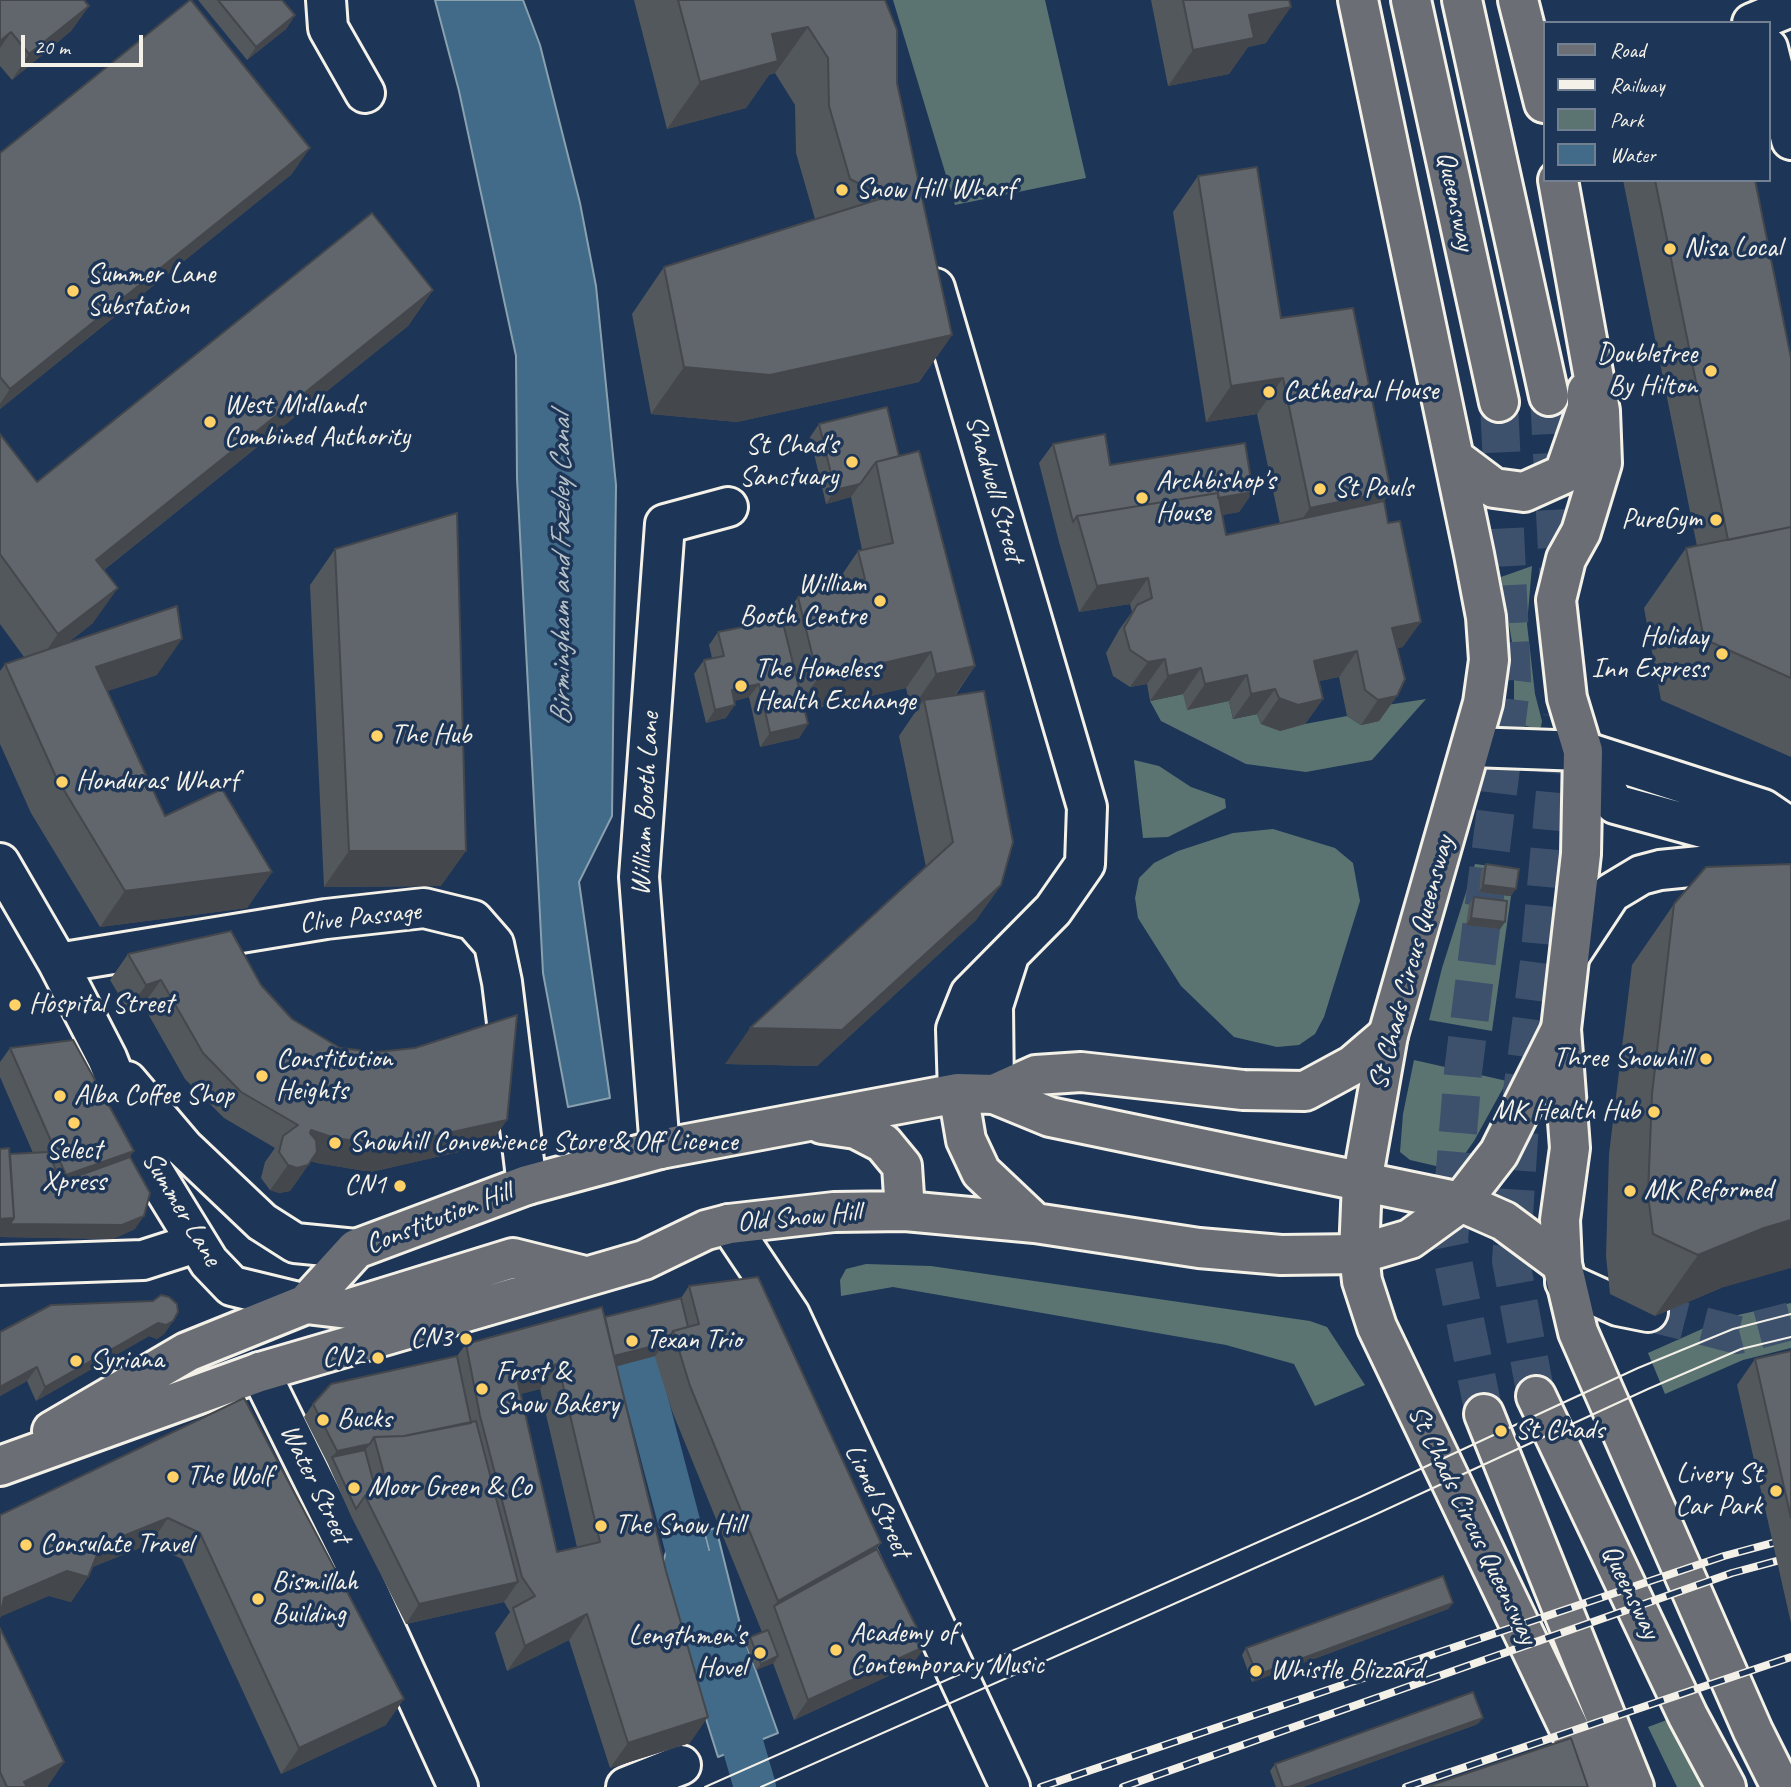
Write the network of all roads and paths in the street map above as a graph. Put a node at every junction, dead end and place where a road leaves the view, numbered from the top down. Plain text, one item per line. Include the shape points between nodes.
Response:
1 (326, 0) edge
2 (1358, 0) edge
3 (1411, 0) edge
4 (1462, 0) edge
5 (1518, 0) edge
6 (1770, 38) edge
7 (1542, 90) edge
8 (365, 93) dead end
9 (1791, 140) edge
10 (1558, 182) edge
11 (925, 252) edge
12 (1588, 344) junction
13 (1549, 396) tunnel mouth
14 (1499, 402) tunnel mouth
15 (1454, 458) junction
16 (728, 507) dead end
17 (1471, 747) junction
18 (1583, 751) junction
19 (1791, 828) edge
20 (1791, 854) edge
21 (0, 863) edge
22 (1570, 955) junction
23 (58, 963) junction
24 (1561, 1029) junction
25 (1388, 1035) junction
26 (107, 1058) junction
27 (976, 1094) junction
28 (809, 1122) junction
29 (660, 1149) junction
30 (1362, 1182) junction
31 (527, 1185) junction
32 (1461, 1202) junction
33 (905, 1211) junction
34 (1035, 1223) junction
35 (729, 1224) junction
36 (196, 1243) junction
37 (356, 1250) junction
38 (1359, 1254) junction
39 (0, 1265) edge
40 (1564, 1273) junction
41 (582, 1276) junction
42 (306, 1304) junction
43 (1648, 1312) tunnel mouth
44 (260, 1373) junction
45 (1536, 1396) tunnel mouth
46 (1483, 1414) tunnel mouth
47 (0, 1463) edge
48 (1753, 1731) junction
49 (681, 1765) edge
50 (1791, 1766) edge
51 (458, 1787) edge
52 (625, 1787) edge
53 (1010, 1787) edge
54 (1607, 1787) edge
55 (1634, 1787) edge
56 (1726, 1787) edge
57 (1781, 1787) edge

1 - 8 street via 328,28
2 - 15 main road, St Chads Circus Queensway
3 - 14 main road, Queensway
4 - 13 main road, Queensway
5 - 7 main road
6 - 9 street
10 - 12 main road
11 - 27 street, Shadwell Street via 1087,807 1085,864 1053,910 970,993 958,1023
12 - 15 main road via 1587,408 1563,474 1524,492 1494,488
12 - 18 main road via 1600,411 1602,463 1581,532 1566,559 1556,600 1566,698
15 - 17 main road, St Chads Circus Queensway via 1486,617 1489,660
16 - 29 street, William Booth Lane via 665,524 639,877
17 - 18 street
17 - 25 main road, St Chads Circus Queensway
18 - 19 street via 1763,809
18 - 20 street via 1615,804
18 - 22 main road via 1581,854
20 - 22 street via 1641,875 1611,893
21 - 23 street, Summer Lane
22 - 24 main road
23 - 26 street, Summer Lane
23 - 31 street, Clive Passage via 326,919 424,908 473,920 494,944 502,982
24 - 32 main road via 1499,1153
24 - 40 main road via 1570,1148 1560,1220
25 - 27 main road via 1353,1065 1305,1091 1243,1090 1082,1072 1036,1075
25 - 30 main road, St Chads Circus Queensway
26 - 36 street, Summer Lane via 150,1166
26 - 37 street, Summer Lane via 184,1148 262,1222 295,1243
27 - 28 main road
27 - 30 main road via 1051,1116
27 - 34 main road via 966,1140 981,1172
28 - 29 main road
28 - 33 main road via 856,1129 883,1143 902,1166
29 - 31 main road, Constitution Hill
30 - 32 main road
30 - 38 main road, St Chads Circus Queensway
31 - 37 main road, Constitution Hill
32 - 38 main road via 1410,1239
32 - 40 main road via 1504,1221
33 - 34 main road, Old Snow Hill
33 - 35 main road, Old Snow Hill via 834,1212
34 - 38 main road, Old Snow Hill via 1199,1248 1281,1255
35 - 41 main road, Old Snow Hill via 644,1260
35 - 53 street, Lionel Street via 790,1315
36 - 39 street via 143,1260
36 - 42 street, Summer Lane via 232,1286
37 - 42 main road, Constitution Hill
38 - 54 main road, St Chads Circus Queensway via 1366,1298 1377,1326 1581,1752
40 - 43 street via 1618,1306
40 - 48 main road via 1578,1332
41 - 42 main road, Constitution Hill via 513,1258 348,1308
41 - 44 main road, Old Snow Hill
42 - 47 main road, Constitution Hill via 187,1352
44 - 47 main road, Constitution Hill
44 - 51 street, Water Street via 364,1582
45 - 56 main road, Queensway
46 - 55 main road
48 - 50 street
48 - 57 main road
49 - 52 street

